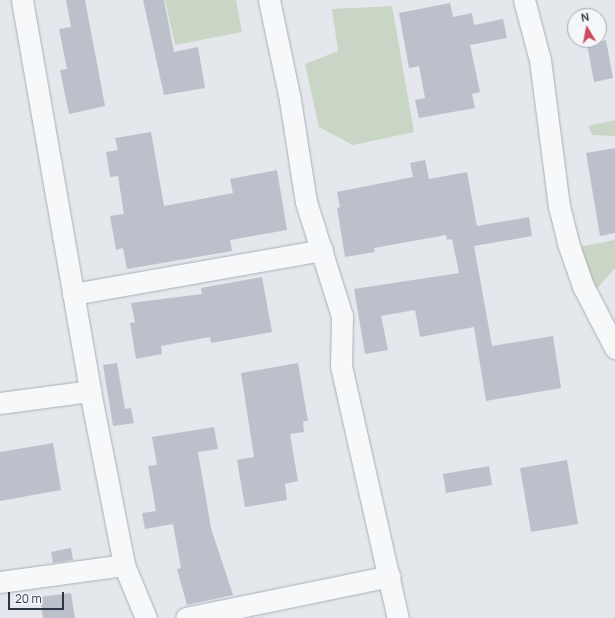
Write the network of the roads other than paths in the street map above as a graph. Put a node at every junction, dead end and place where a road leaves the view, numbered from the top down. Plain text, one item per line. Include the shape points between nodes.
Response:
1 (22, 0) edge
2 (269, 0) edge
3 (524, 0) edge
4 (322, 250) junction
5 (73, 294) junction
6 (615, 348) edge
7 (90, 391) junction
8 (0, 403) edge
9 (124, 565) junction
10 (390, 576) junction
11 (0, 582) edge
12 (146, 618) edge
13 (186, 618) edge
14 (398, 618) edge

1 - 5 street
2 - 4 street via 290,100 306,202
3 - 6 street via 540,60 559,206 568,243 583,286
4 - 5 street
4 - 10 street via 342,316 341,366
5 - 7 street
7 - 8 street
7 - 9 street
9 - 11 street
9 - 12 street
10 - 13 street
10 - 14 street

